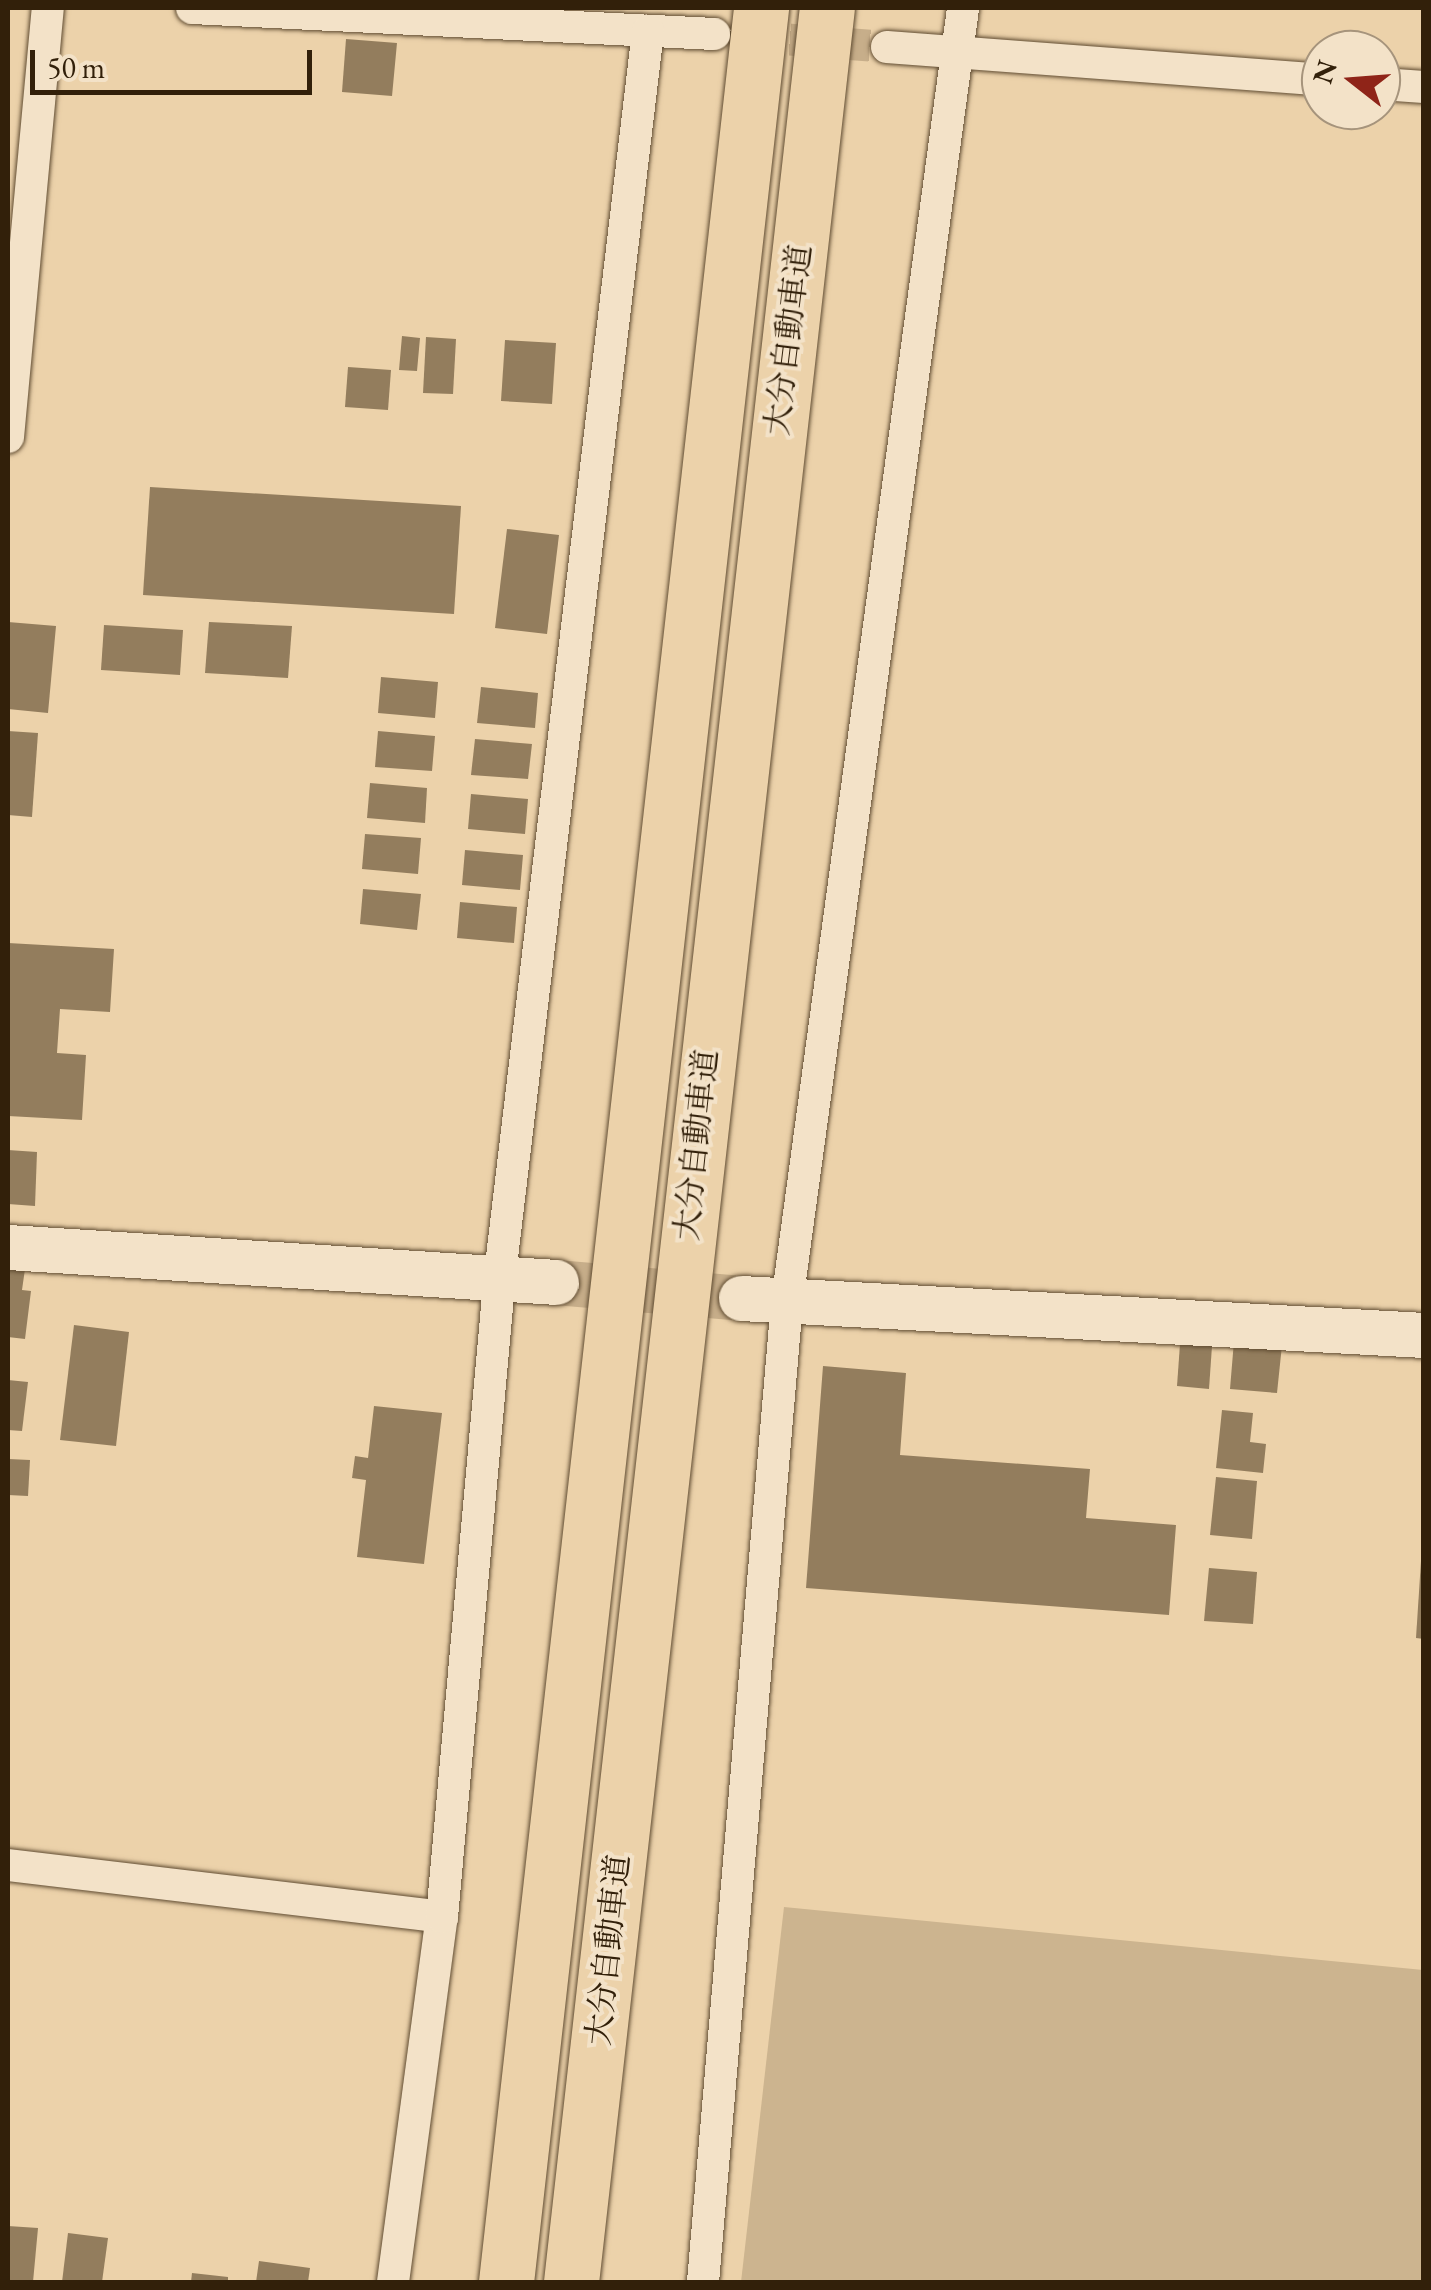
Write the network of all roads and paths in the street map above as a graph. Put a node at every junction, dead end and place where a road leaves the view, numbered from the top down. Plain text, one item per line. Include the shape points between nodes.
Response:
1 (48, 8) edge
2 (192, 8) edge
3 (687, 8) edge
4 (761, 8) edge
5 (827, 8) edge
6 (963, 8) edge
7 (648, 31) junction
8 (714, 34) tunnel mouth
9 (887, 47) tunnel mouth
10 (954, 53) junction
11 (1301, 79) edge
12 (8, 437) edge
13 (8, 1247) edge
14 (500, 1274) junction
15 (556, 1282) tunnel mouth
16 (740, 1298) tunnel mouth
17 (787, 1302) junction
18 (1424, 1334) edge
19 (8, 1865) edge
20 (442, 1917) junction
21 (393, 2282) edge
22 (506, 2282) edge
23 (571, 2282) edge
24 (703, 2282) edge

1 - 12 street
2 - 7 street
3 - 7 street
4 - 22 highway, 大分自動車道
5 - 23 highway, 大分自動車道
6 - 10 street
7 - 8 street
7 - 14 street
9 - 10 street
10 - 11 street
10 - 17 street
13 - 14 street
14 - 15 street
14 - 20 street
16 - 17 street
17 - 18 street
17 - 24 street
19 - 20 street
20 - 21 street

